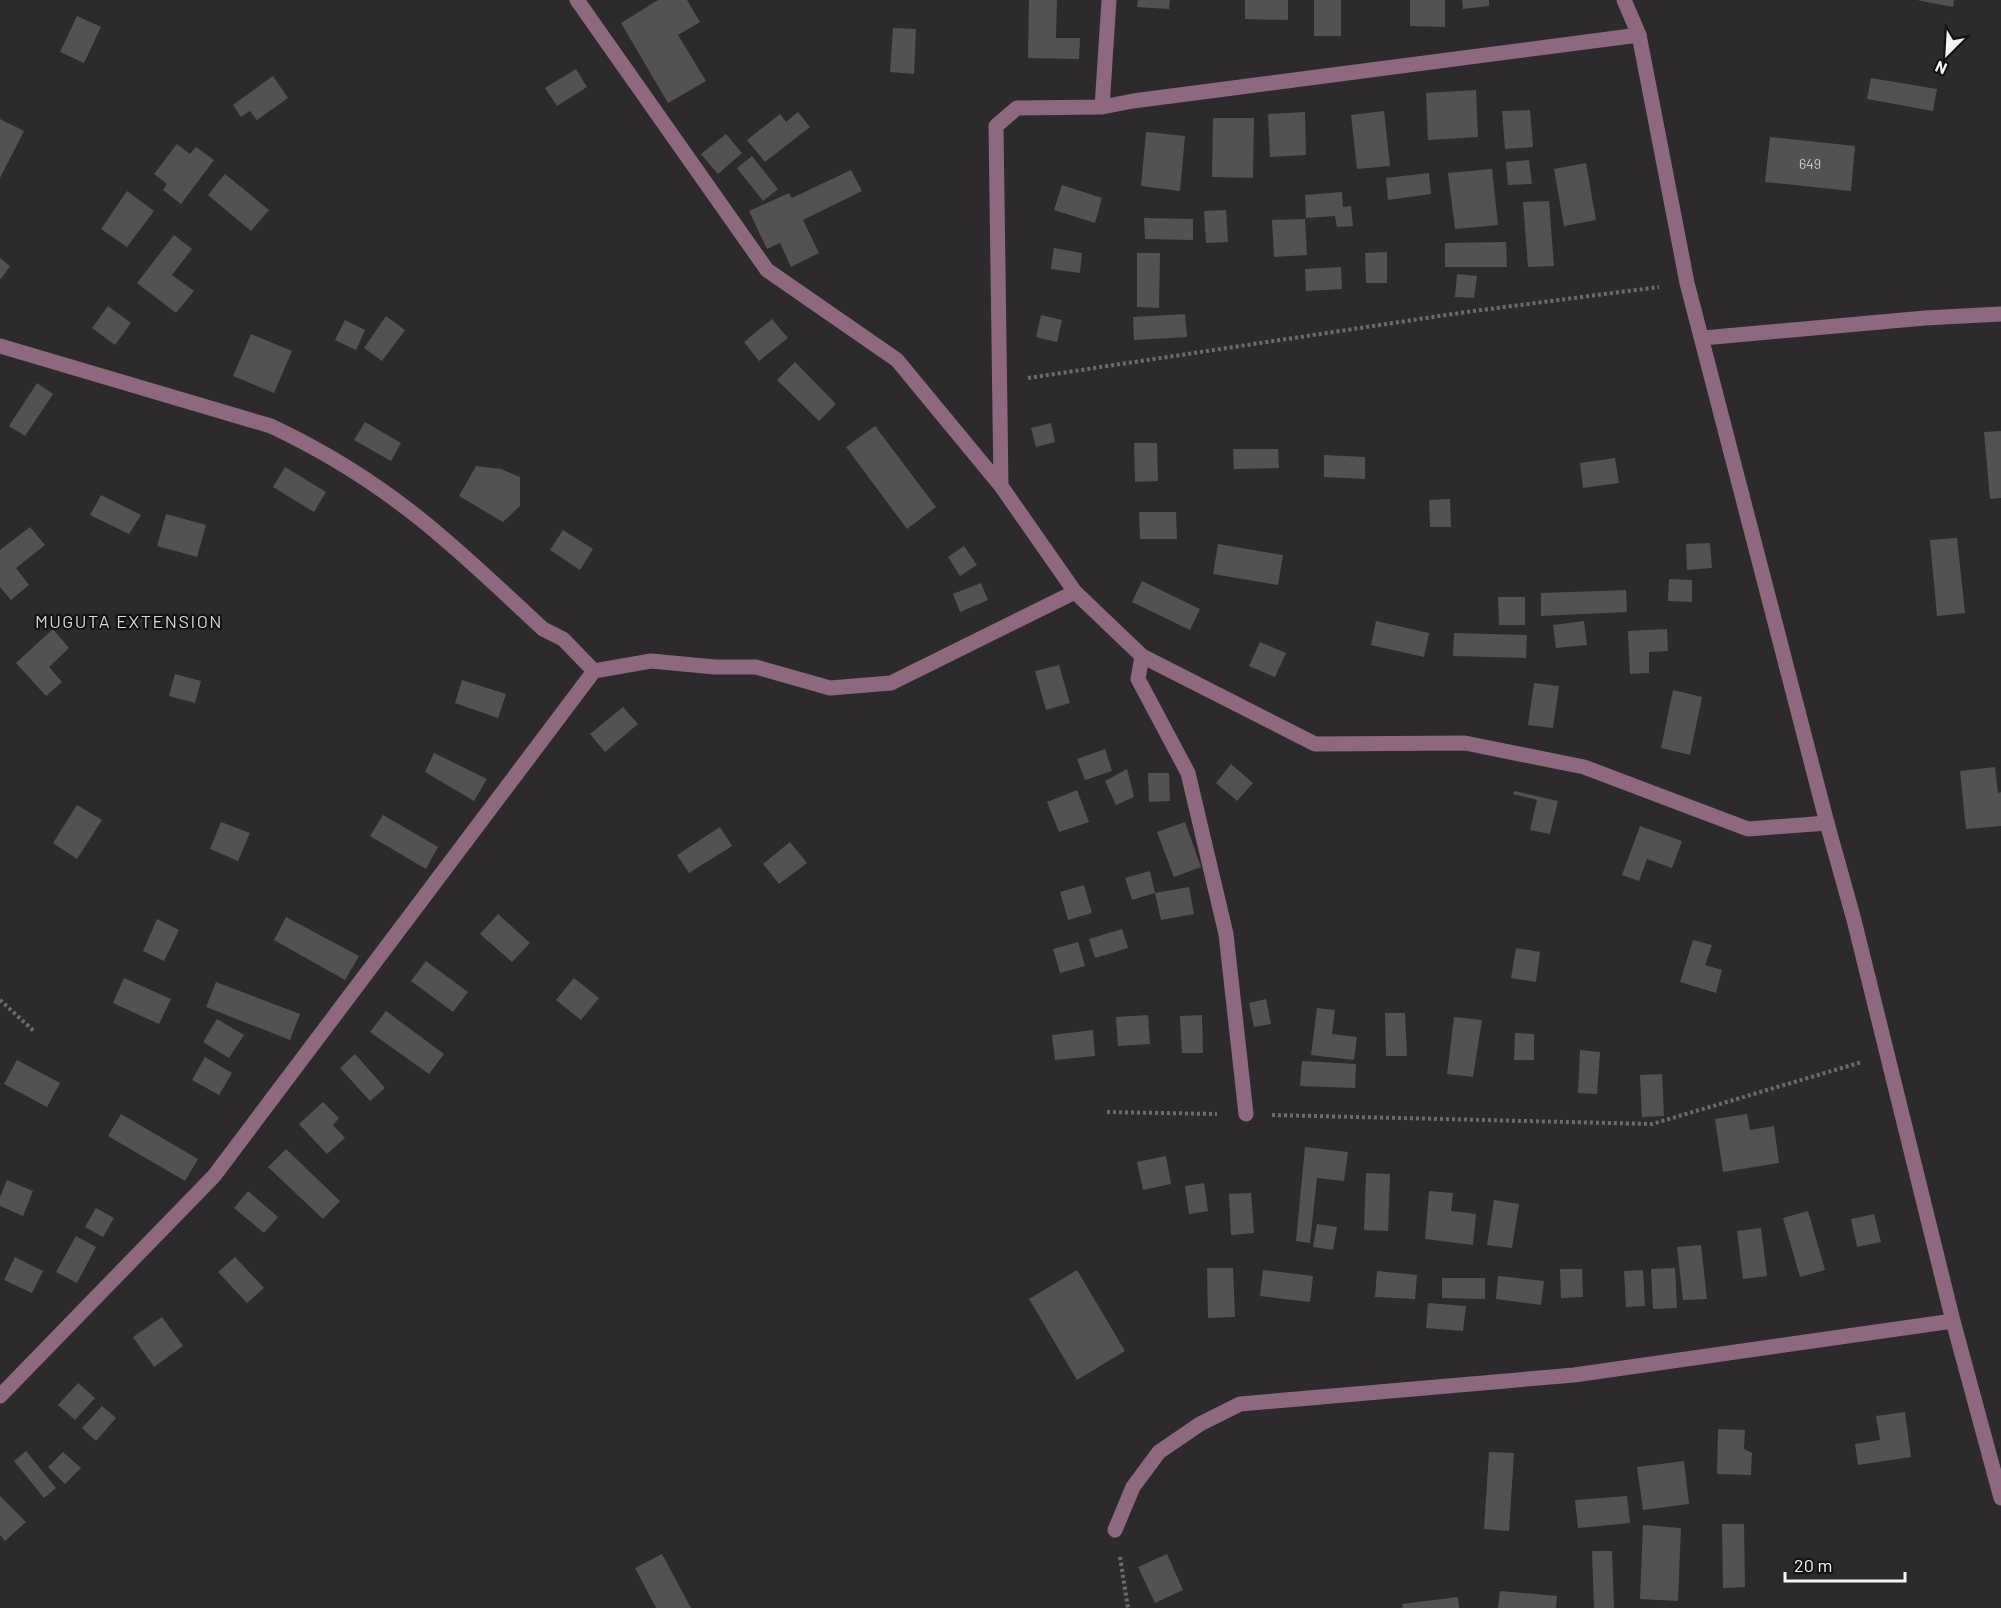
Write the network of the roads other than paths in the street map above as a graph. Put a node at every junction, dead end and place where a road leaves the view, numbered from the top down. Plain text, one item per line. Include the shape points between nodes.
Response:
1 (577, 0) edge
2 (1109, 0) edge
3 (1624, 0) edge
4 (1639, 35) junction
5 (1102, 107) junction
6 (2001, 314) edge
7 (1703, 338) junction
8 (0, 346) edge
9 (1001, 486) junction
10 (1075, 592) junction
11 (1142, 656) junction
12 (594, 671) junction
13 (1827, 823) junction
14 (1246, 1114) road end
15 (1953, 1321) junction
16 (0, 1396) edge
17 (2001, 1498) edge
18 (1115, 1530) road end

1 - 9 street via 767,270 897,360
2 - 5 street
3 - 4 street
4 - 5 street
4 - 7 street via 1687,283
5 - 9 street via 1017,108 996,126
6 - 7 street
7 - 13 street
8 - 12 street via 271,426 300,440 361,476 418,517 543,629 563,639
9 - 10 street
10 - 11 street
10 - 12 street via 891,683 830,688 756,667 651,661
11 - 13 street via 1315,744 1465,743 1584,767 1748,829
11 - 14 street via 1138,679 1188,773 1226,934
12 - 16 street via 214,1176
13 - 15 street
15 - 17 street
15 - 18 street via 1584,1373 1240,1404 1200,1424 1159,1452 1134,1487

